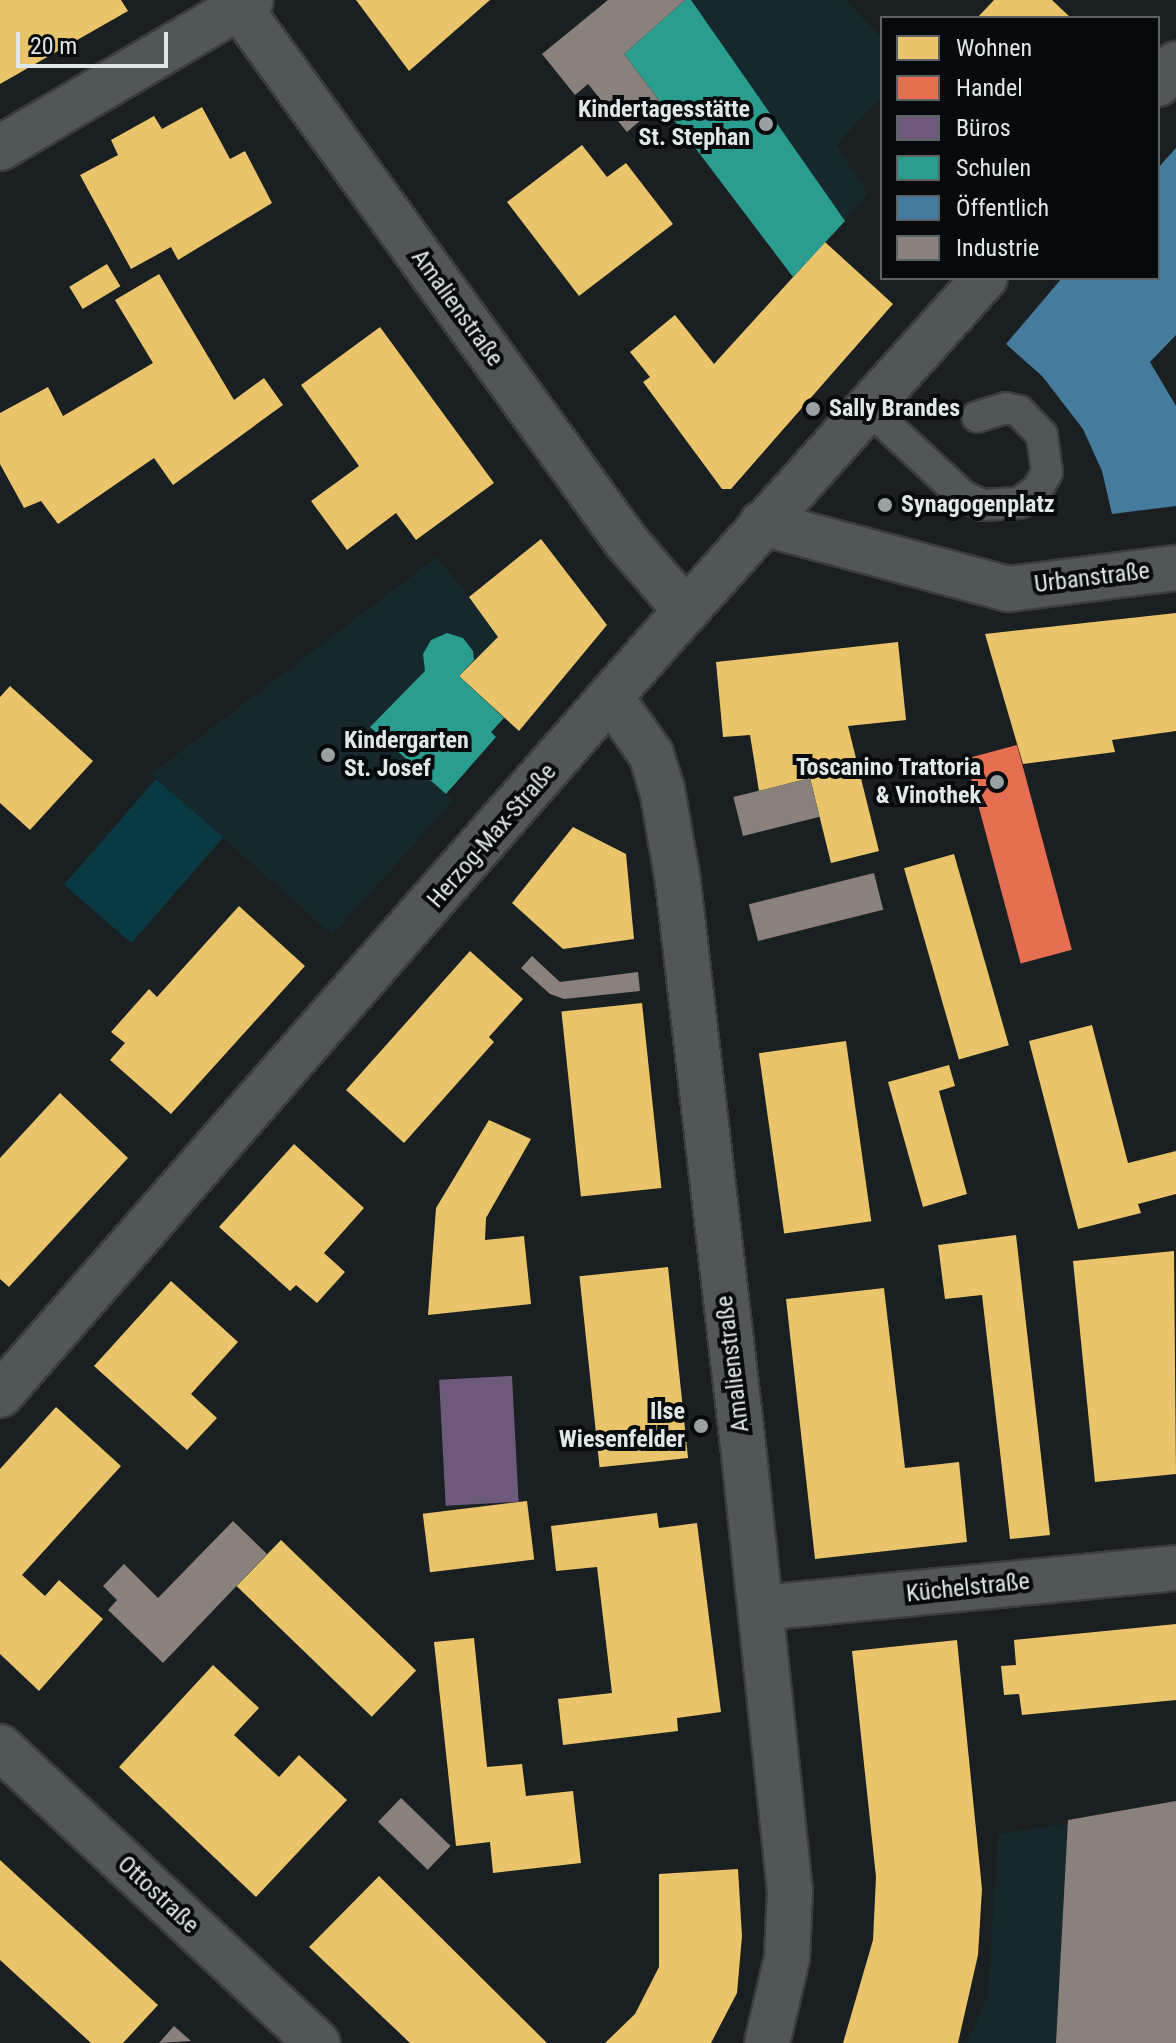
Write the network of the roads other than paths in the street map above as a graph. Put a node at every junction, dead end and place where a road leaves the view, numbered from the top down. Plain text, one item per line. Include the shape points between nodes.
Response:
1 (242, 3) edge
2 (1176, 64) edge
3 (1160, 82) edge
4 (0, 148) edge
5 (983, 280) edge
6 (867, 407) junction
7 (977, 417) dead end
8 (762, 523) junction
9 (1176, 568) edge
10 (686, 611) junction
11 (611, 698) junction
12 (0, 1395) edge
13 (1176, 1568) edge
14 (761, 1608) junction
15 (0, 1747) edge
16 (317, 2043) edge
17 (767, 2043) edge

1 - 4 street
1 - 10 street, Amalienstraße via 625,540
2 - 3 street
5 - 6 street, Herzog-Max-Straße
6 - 7 lane via 963,496 982,505 1019,503 1037,490 1047,472 1042,435 1019,411 1006,408
6 - 8 street, Herzog-Max-Straße
8 - 9 street, Urbanstraße via 1009,589
8 - 10 street, Herzog-Max-Straße
10 - 11 street, Herzog-Max-Straße
11 - 12 street, Herzog-Max-Straße
11 - 14 street, Amalienstraße via 651,754 678,882
13 - 14 street, Küchelstraße
14 - 17 street, Amalienstraße via 790,1891 787,1958
15 - 16 street, Ottostraße

